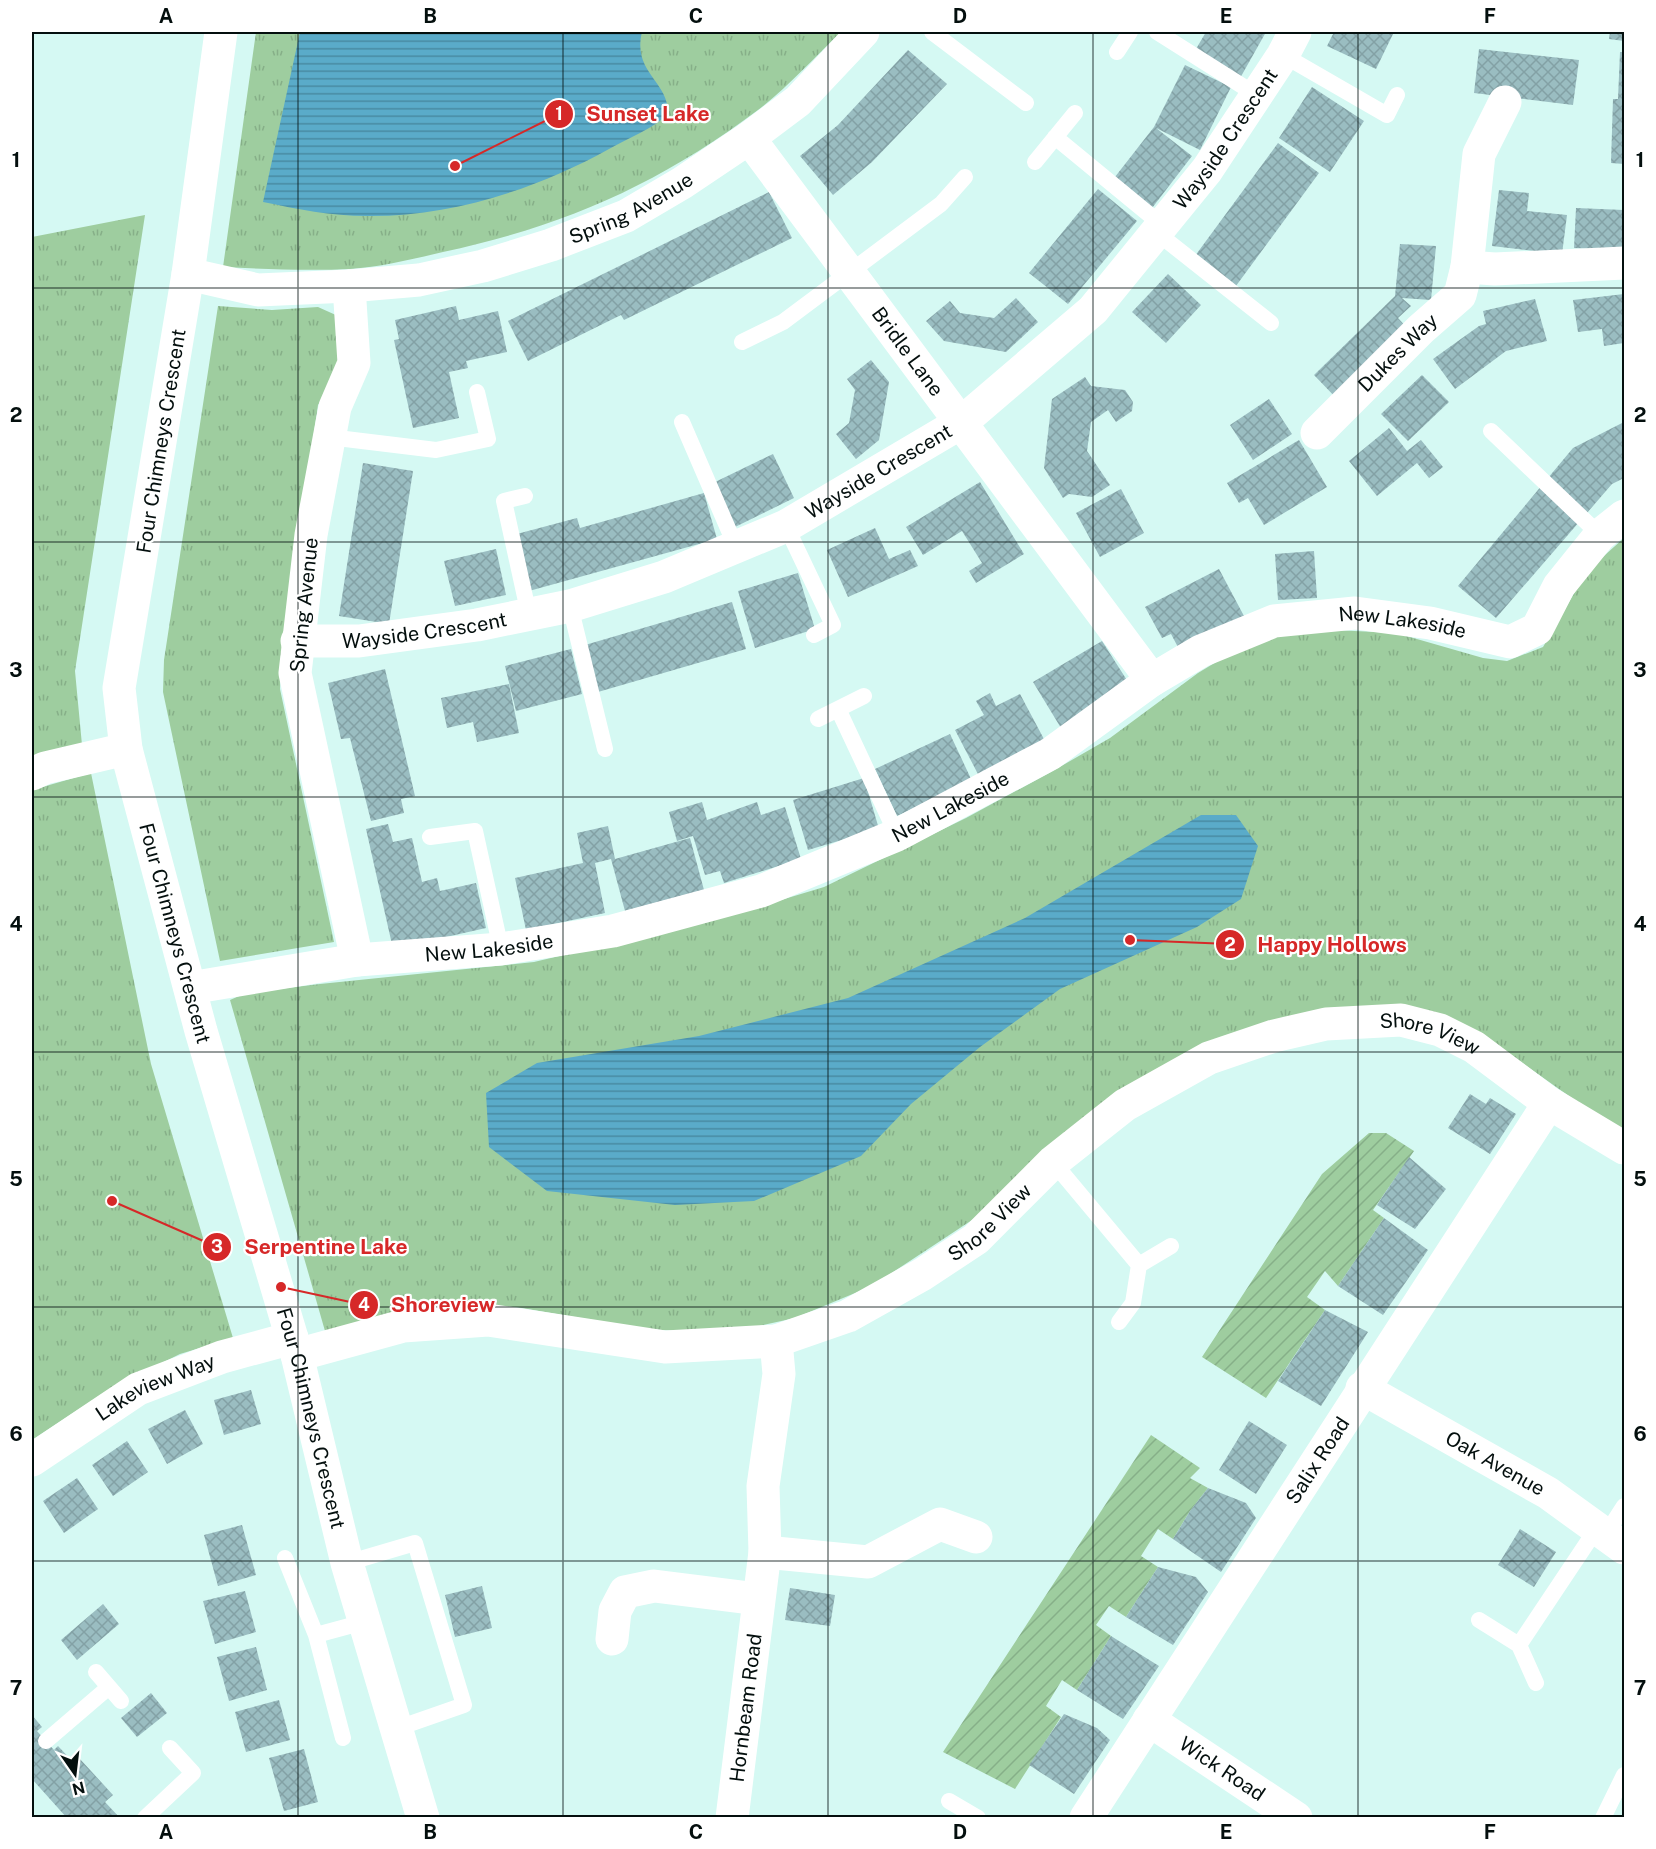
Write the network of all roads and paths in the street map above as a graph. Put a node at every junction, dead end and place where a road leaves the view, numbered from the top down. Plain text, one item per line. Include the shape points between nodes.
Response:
1 (221, 32) edge
2 (863, 32) edge
3 (932, 32) edge
4 (1130, 32) edge
5 (1157, 32) edge
6 (1289, 43) edge
7 (1116, 52) dead end
8 (1255, 94) junction
9 (1397, 95) dead end
10 (1505, 102) dead end
11 (1026, 103) dead end
12 (1075, 113) dead end
13 (1054, 137) junction
14 (749, 138) junction
15 (1035, 162) dead end
16 (965, 177) dead end
17 (1159, 229) junction
18 (1624, 263) edge
19 (1467, 267) junction
20 (850, 272) junction
21 (188, 274) junction
22 (349, 286) junction
23 (1271, 323) dead end
24 (742, 342) dead end
25 (477, 392) dead end
26 (682, 422) dead end
27 (962, 422) junction
28 (1491, 431) dead end
29 (1317, 433) dead end
30 (330, 437) junction
31 (525, 496) dead end
32 (786, 526) junction
33 (1612, 526) edge
34 (736, 547) junction
35 (570, 606) junction
36 (529, 615) junction
37 (814, 634) dead end
38 (297, 641) junction
39 (1152, 680) junction
40 (864, 696) dead end
41 (839, 711) junction
42 (819, 719) dead end
43 (606, 748) dead end
44 (126, 749) junction
45 (32, 774) edge
46 (897, 835) junction
47 (430, 837) dead end
48 (501, 949) junction
49 (357, 960) junction
50 (190, 988) junction
51 (1549, 1103) junction
52 (1624, 1148) edge
53 (1053, 1162) junction
54 (1171, 1246) dead end
55 (1138, 1265) junction
56 (1119, 1322) dead end
57 (776, 1341) junction
58 (295, 1346) junction
59 (1362, 1388) junction
60 (32, 1460) edge
61 (1624, 1506) edge
62 (1609, 1536) edge
63 (976, 1537) dead end
64 (765, 1552) junction
65 (285, 1558) dead end
66 (348, 1563) junction
67 (758, 1599) junction
68 (1479, 1620) dead end
69 (364, 1622) junction
70 (316, 1635) junction
71 (612, 1639) dead end
72 (1519, 1645) junction
73 (96, 1672) dead end
74 (1536, 1683) dead end
75 (109, 1687) junction
76 (121, 1701) dead end
77 (1149, 1719) junction
78 (398, 1728) junction
79 (344, 1738) dead end
80 (46, 1742) dead end
81 (170, 1748) dead end
82 (1624, 1775) edge
83 (949, 1801) dead end
84 (145, 1818) edge
85 (423, 1818) edge
86 (732, 1818) edge
87 (978, 1818) edge
88 (1086, 1818) edge
89 (1296, 1818) edge
90 (1603, 1818) edge

1 - 21 street, Four Chimneys Crescent
2 - 14 street, Spring Avenue via 798,101
3 - 11 lane
4 - 7 lane
5 - 8 lane
6 - 8 street, Wayside Crescent
6 - 9 lane via 1387,115
8 - 17 street, Wayside Crescent via 1207,170
10 - 19 street, Dukes Way via 1479,154
12 - 13 lane
13 - 15 lane
13 - 17 lane
14 - 20 street, Bridle Lane
14 - 22 street, Spring Avenue via 626,216 551,245 483,267 419,280
16 - 20 lane via 941,204
17 - 23 lane
17 - 27 street, Wayside Crescent via 1093,309
18 - 19 street
19 - 29 street, Dukes Way via 1460,295
20 - 24 lane via 783,322
20 - 27 street, Bridle Lane
21 - 22 street, Spring Avenue via 258,290
21 - 44 street, Four Chimneys Crescent via 119,688
22 - 30 street, Spring Avenue via 354,363 335,406
25 - 30 lane via 488,439 436,450
26 - 34 lane
27 - 32 street, Wayside Crescent
27 - 39 street, Bridle Lane
28 - 33 lane
30 - 38 street, Spring Avenue via 311,535
31 - 36 lane via 504,501
32 - 34 street, Wayside Crescent
32 - 37 lane via 833,625
33 - 39 street, New Lakeside via 1559,586 1537,629 1510,642 1430,622 1355,613 1274,621 1201,651
34 - 35 street, Wayside Crescent via 664,577
35 - 36 street, Wayside Crescent
35 - 43 lane
36 - 38 street, Wayside Crescent via 359,641
38 - 49 street, Spring Avenue via 295,673
39 - 46 street, New Lakeside via 1050,754
40 - 41 lane
41 - 42 lane
41 - 46 lane
44 - 45 street
44 - 50 street, Four Chimneys Crescent
46 - 48 street, New Lakeside via 761,891 613,931
47 - 48 lane via 475,831
48 - 49 street, New Lakeside
49 - 50 street, New Lakeside
50 - 58 street, Four Chimneys Crescent
51 - 52 street, Shore View
51 - 53 street, Shore View via 1474,1047 1440,1030 1401,1020 1326,1024 1209,1058 1125,1104
51 - 59 street, Salix Road
53 - 55 lane
53 - 57 street, Shore View via 976,1239 923,1274 848,1316
54 - 55 lane
55 - 56 lane via 1133,1303
57 - 58 street, Shore View via 665,1347 488,1320 403,1326
57 - 64 street, Hornbeam Road via 778,1374 763,1486
58 - 60 street, Lakeview Way via 222,1357 138,1389
58 - 66 street, Four Chimneys Crescent
59 - 62 street, Oak Avenue via 1548,1493
59 - 77 street, Salix Road
61 - 62 lane
62 - 72 lane
63 - 64 street via 940,1524 868,1562
64 - 67 street, Hornbeam Road
65 - 70 lane
66 - 69 street, Four Chimneys Crescent
66 - 78 lane via 415,1543 464,1705
67 - 71 street via 654,1586 625,1592 615,1611
67 - 86 street, Hornbeam Road
68 - 72 lane
69 - 70 lane
69 - 78 street, Four Chimneys Crescent
70 - 79 lane
72 - 74 lane
73 - 75 lane
75 - 76 lane
75 - 80 lane
77 - 88 street, Salix Road
77 - 89 street, Wick Road
78 - 85 street, Four Chimneys Crescent
81 - 84 lane via 193,1773
82 - 90 lane
83 - 87 lane

